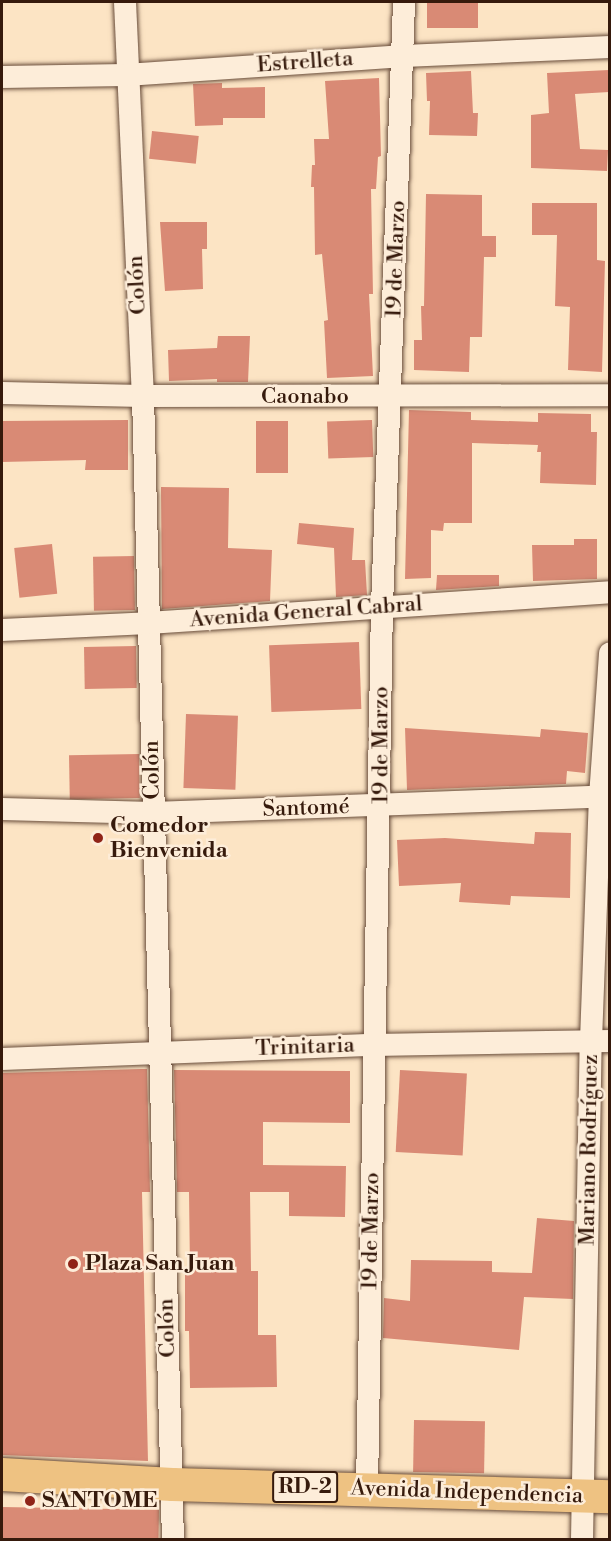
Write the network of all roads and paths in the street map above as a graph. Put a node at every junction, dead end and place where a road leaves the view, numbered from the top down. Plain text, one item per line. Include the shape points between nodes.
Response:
1 (124, 2) edge
2 (404, 2) edge
3 (609, 47) edge
4 (404, 56) junction
5 (126, 75) junction
6 (2, 76) edge
7 (2, 393) edge
8 (609, 395) edge
9 (143, 396) junction
10 (391, 396) junction
11 (609, 592) edge
12 (382, 606) junction
13 (148, 623) junction
14 (2, 630) edge
15 (609, 653) edge
16 (604, 796) edge
17 (380, 806) junction
18 (2, 809) edge
19 (153, 813) junction
20 (600, 1041) edge
21 (374, 1045) junction
22 (159, 1052) junction
23 (2, 1059) edge
24 (2, 1474) edge
25 (172, 1484) junction
26 (367, 1489) junction
27 (596, 1496) edge
28 (173, 1539) edge
29 (582, 1539) edge

1 - 5 street, Colón
2 - 4 street, 19 de Marzo
3 - 4 street, Estrelleta
4 - 5 street, Estrelleta
4 - 10 street, 19 de Marzo
5 - 6 street, Estrelleta
5 - 9 street, Colón
7 - 9 street, Caonabo
8 - 10 street, Caonabo
9 - 10 street, Caonabo
9 - 13 street, Colón
10 - 12 street, 19 de Marzo
11 - 12 street, Avenida General Cabral
12 - 13 street, Avenida General Cabral
12 - 17 street, 19 de Marzo
13 - 14 street, Avenida General Cabral
13 - 19 street, Colón
15 - 16 street, Mariano Rodríguez
16 - 17 street, Santomé
16 - 20 street, Mariano Rodríguez
17 - 19 street, Santomé
17 - 21 street, 19 de Marzo
18 - 19 street, Santomé
19 - 22 street, Colón
20 - 21 street, Trinitaria
20 - 27 street, Mariano Rodríguez
21 - 22 street, Trinitaria
21 - 26 street, 19 de Marzo
22 - 23 street, Trinitaria
22 - 25 street, Colón
24 - 25 main road, Avenida Independencia / RD-2
25 - 26 main road, Avenida Independencia / RD-2
25 - 28 street, Colón
26 - 27 main road, Avenida Independencia / RD-2
27 - 29 street, Mariano Rodríguez

